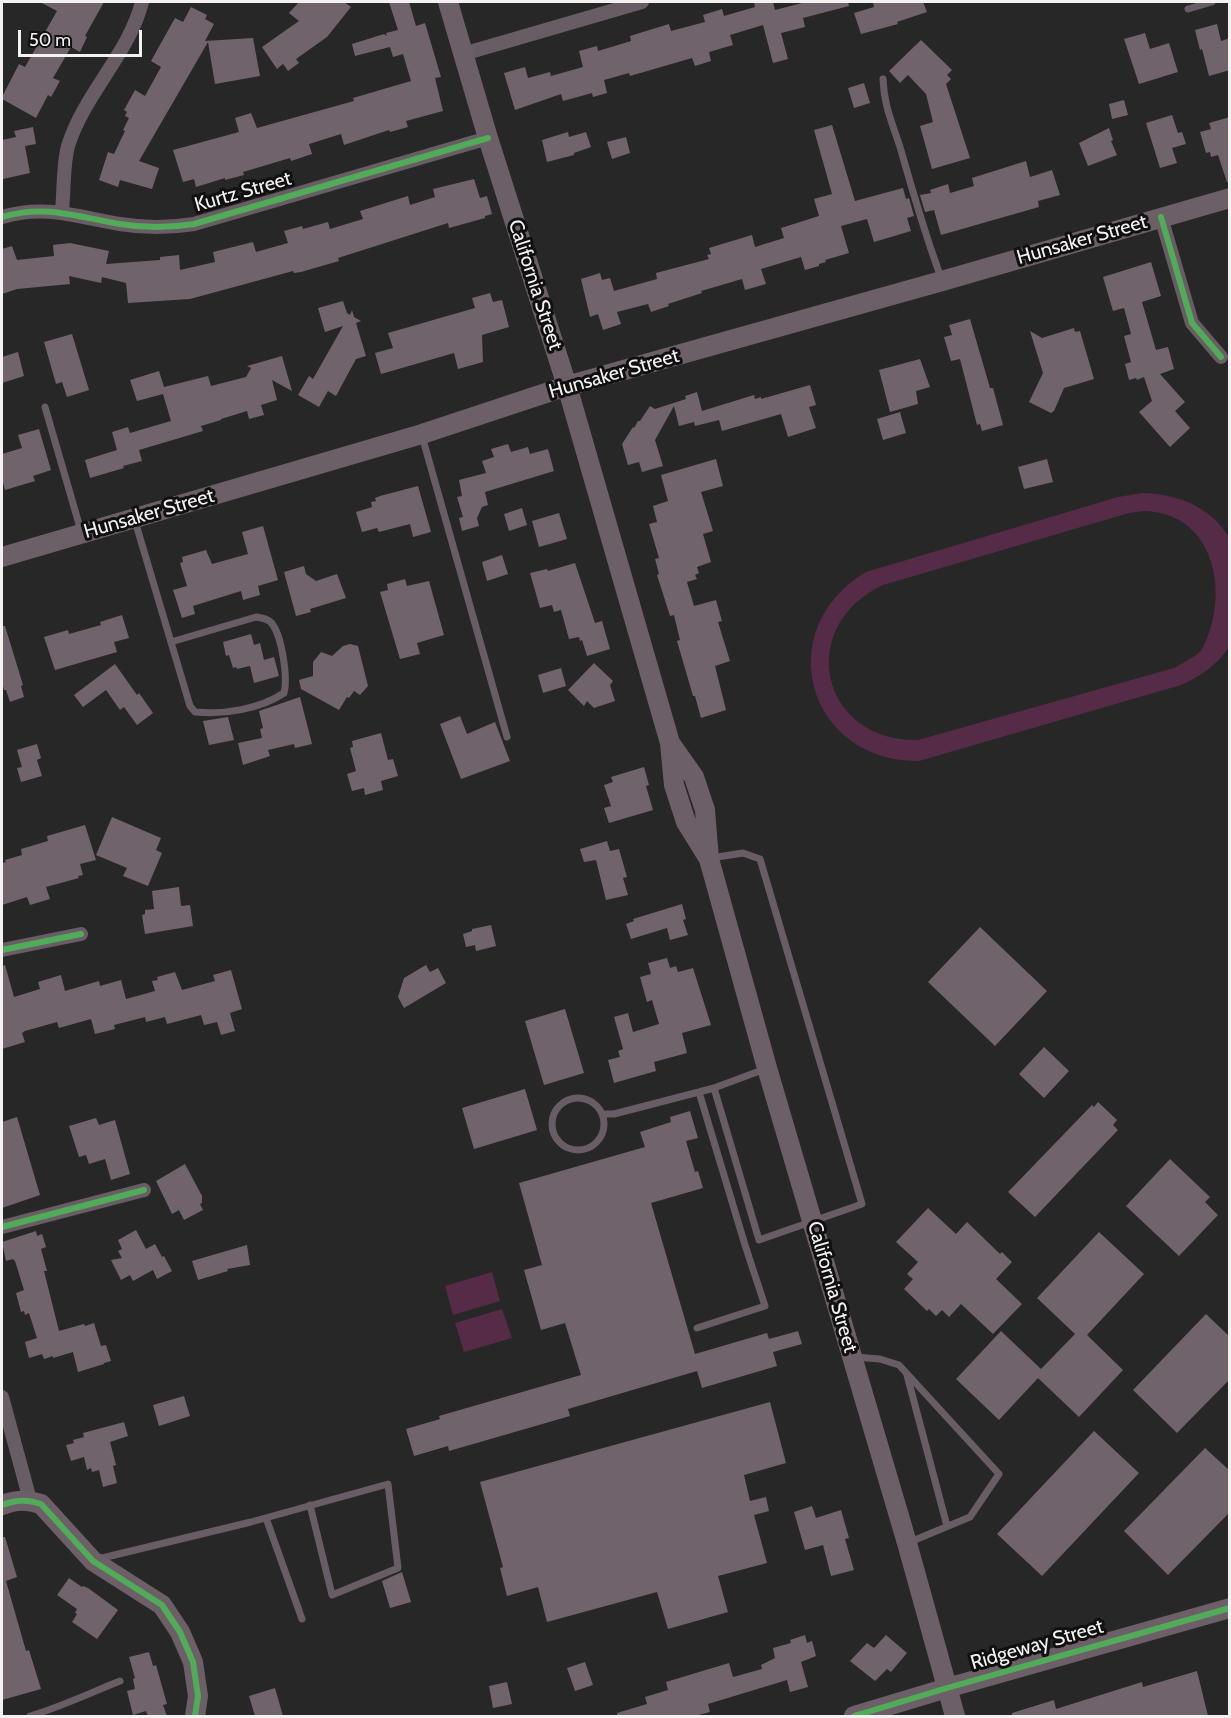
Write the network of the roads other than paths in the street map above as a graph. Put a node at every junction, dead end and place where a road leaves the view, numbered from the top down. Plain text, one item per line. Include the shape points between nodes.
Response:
1 (142, 2) edge
2 (448, 2) edge
3 (642, 2) edge
4 (1212, 2) edge
5 (1188, 9) dead end
6 (464, 54) junction
7 (883, 79) dead end
8 (488, 138) junction
9 (1230, 198) edge
10 (62, 211) junction
11 (2, 217) edge
12 (1161, 217) junction
13 (942, 281) junction
14 (1221, 357) dead end
15 (567, 386) junction
16 (45, 407) dead end
17 (422, 434) junction
18 (134, 518) junction
19 (82, 533) junction
20 (2, 557) edge
21 (171, 642) junction
22 (507, 737) dead end
23 (709, 858) junction
24 (81, 934) dead end
25 (2, 950) edge
26 (767, 1068) junction
27 (714, 1088) junction
28 (699, 1092) junction
29 (603, 1114) junction
30 (144, 1190) dead end
31 (813, 1221) junction
32 (2, 1227) edge
33 (759, 1240) junction
34 (745, 1245) junction
35 (697, 1328) dead end
36 (851, 1356) junction
37 (907, 1374) junction
38 (2, 1397) edge
39 (30, 1500) junction
40 (2, 1505) edge
41 (310, 1505) junction
42 (266, 1518) junction
43 (947, 1526) junction
44 (907, 1543) junction
45 (93, 1560) junction
46 (1230, 1608) edge
47 (302, 1619) dead end
48 (120, 1681) dead end
49 (947, 1688) junction
50 (30, 1716) edge
51 (195, 1716) edge
52 (854, 1716) edge
53 (955, 1716) edge

1 - 10 street via 137,21 82,114 68,147
2 - 6 main road, California Street
3 - 6 street
4 - 5 lane
6 - 8 main road, California Street
7 - 13 lane via 884,99
8 - 10 street, Kurtz Street via 194,224 170,228 121,224
8 - 15 main road, California Street
9 - 12 main road, Hunsaker Street
10 - 11 street, Kurtz Street via 16,212
12 - 13 main road, Hunsaker Street
12 - 14 street via 1192,323
13 - 15 main road, Hunsaker Street
15 - 17 main road, Hunsaker Street
15 - 23 main road, California Street via 670,743 674,785 686,822
16 - 19 lane
17 - 18 main road, Hunsaker Street
17 - 22 lane
18 - 19 main road, Hunsaker Street
18 - 21 lane
19 - 20 main road, Hunsaker Street
21 - 21 lane via 195,712 238,710 285,693 287,684 278,641 273,625 266,619 256,617
23 - 26 main road, California Street
23 - 31 lane via 743,853 760,859 862,1204
24 - 25 street
26 - 27 lane
26 - 31 main road, California Street
27 - 28 lane
27 - 33 lane
28 - 29 lane
28 - 34 lane
29 - 29 lane via 588,1099 566,1100 554,1112 555,1137 569,1148 586,1149 600,1139
30 - 32 street
31 - 33 lane
31 - 36 main road, California Street
33 - 34 lane
34 - 35 lane via 765,1306
36 - 37 lane via 899,1365
36 - 44 main road, California Street
37 - 43 lane
37 - 43 lane via 999,1474 970,1516
38 - 39 street
39 - 40 main road
39 - 45 main road via 41,1504
41 - 41 lane via 388,1484 398,1568 332,1595
41 - 42 lane
42 - 45 lane
42 - 47 lane
43 - 44 lane
44 - 49 main road, California Street
45 - 51 main road via 162,1605 180,1632 193,1662 198,1696
46 - 49 main road, Ridgeway Street
48 - 50 lane
49 - 52 main road, Ridgeway Street
49 - 53 main road, California Street

